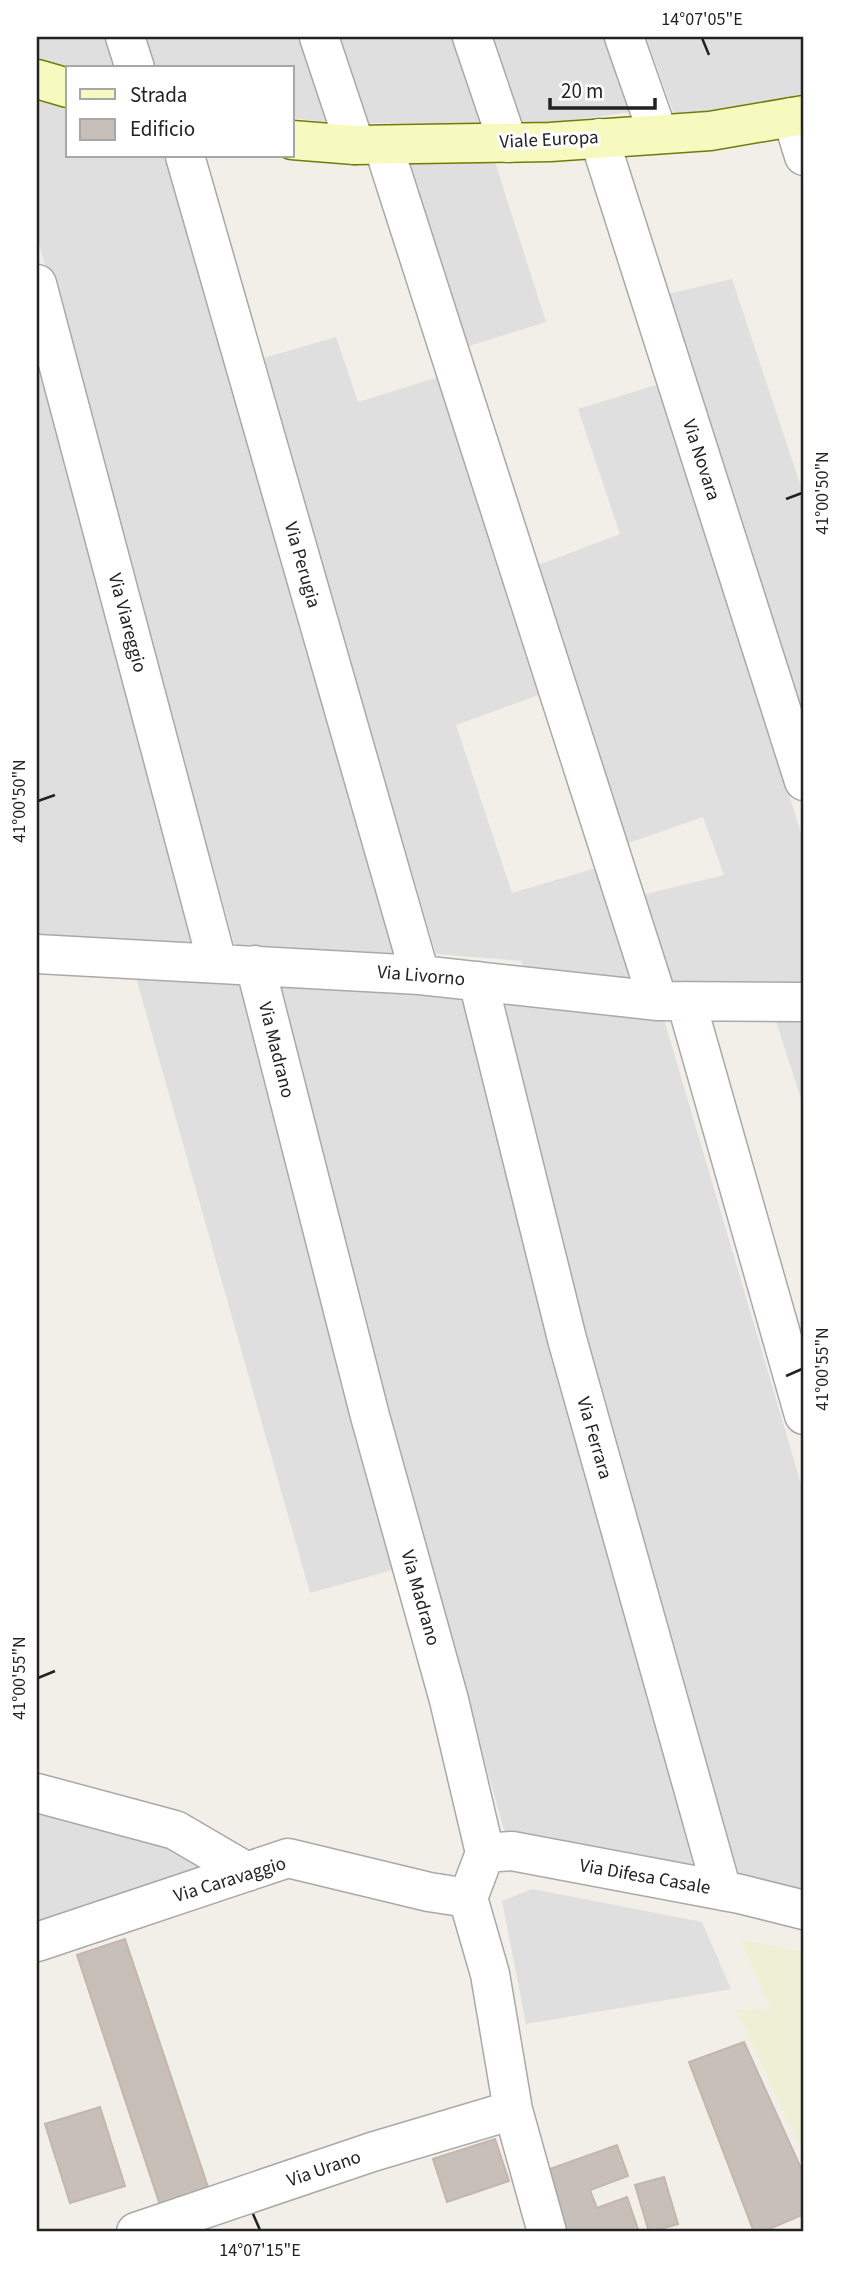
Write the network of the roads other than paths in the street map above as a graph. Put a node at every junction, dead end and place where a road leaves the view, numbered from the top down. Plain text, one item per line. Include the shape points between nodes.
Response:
1 (125, 37) edge
2 (319, 37) edge
3 (472, 37) edge
4 (624, 37) edge
5 (134, 66) edge
6 (37, 79) edge
7 (66, 87) edge
8 (798, 116) edge
9 (658, 134) junction
10 (599, 138) junction
11 (294, 140) edge
12 (508, 143) junction
13 (369, 145) junction
14 (804, 156) edge
15 (186, 158) edge
16 (37, 284) edge
17 (804, 781) edge
18 (37, 954) edge
19 (217, 962) junction
20 (255, 965) junction
21 (420, 975) junction
22 (478, 981) junction
23 (672, 1001) junction
24 (804, 1002) edge
25 (804, 1415) edge
26 (37, 1793) edge
27 (485, 1853) junction
28 (247, 1872) junction
29 (722, 1891) junction
30 (468, 1898) junction
31 (804, 1910) edge
32 (37, 1942) edge
33 (513, 2110) junction
34 (136, 2232) edge
35 (547, 2232) edge

1 - 5 street
2 - 13 street
3 - 12 street
4 - 9 street
6 - 7 street
8 - 9 street, Viale Europa via 710,131
8 - 14 street
9 - 10 street, Viale Europa
10 - 12 street, Viale Europa
10 - 17 street, Via Novara
11 - 13 street, Viale Europa
12 - 13 street, Viale Europa
13 - 23 street
15 - 21 street, Via Perugia
16 - 19 street, Via Viareggio
18 - 19 street, Via Livorno
19 - 20 street, Via Livorno
20 - 21 street, Via Livorno
20 - 27 street, Via Madrano via 370,1416 449,1700
21 - 22 street, Via Livorno
22 - 23 street, Via Livorno
22 - 29 street, Via Ferrara via 567,1339
23 - 24 street, Via Livorno
23 - 25 street
26 - 28 street via 174,1830
27 - 29 street, Via Difesa Casale via 512,1851
27 - 30 street
28 - 30 street, Via Caravaggio via 288,1858
28 - 32 street, Via Caravaggio
29 - 31 street, Via Difesa Casale
30 - 33 street via 490,1974
33 - 34 street, Via Urano
33 - 35 street

